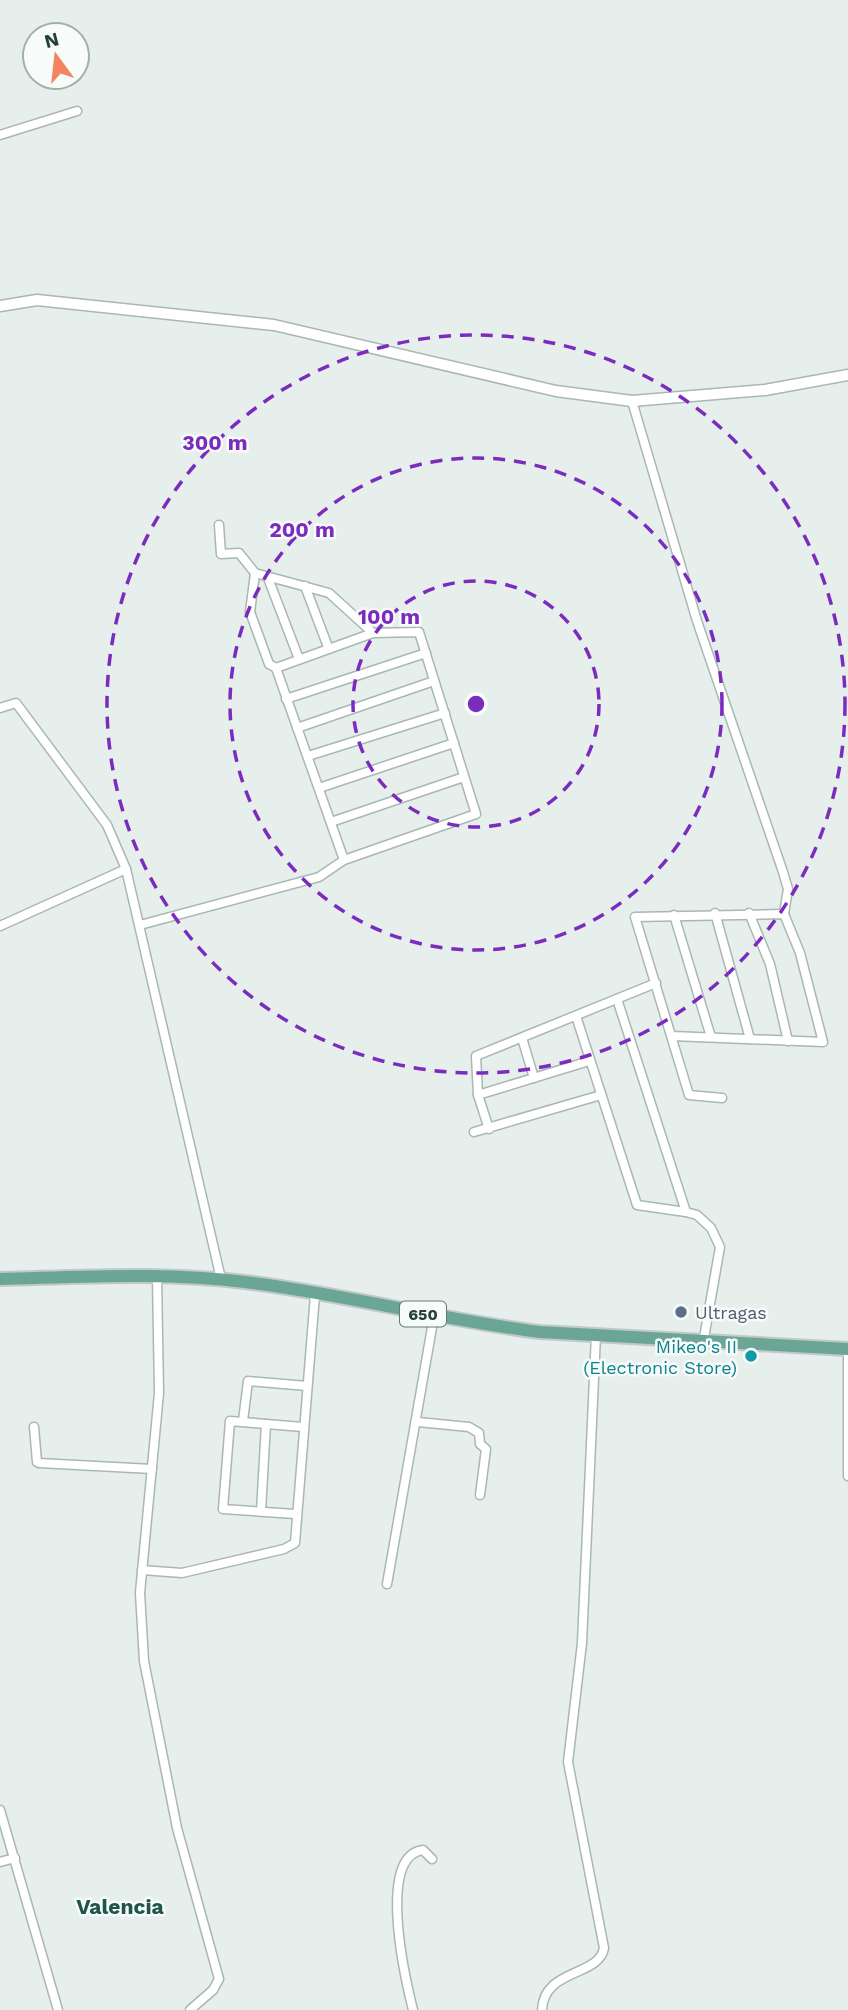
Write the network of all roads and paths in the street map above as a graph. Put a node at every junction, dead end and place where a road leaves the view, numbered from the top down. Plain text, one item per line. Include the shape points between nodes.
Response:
1 (77, 111) dead end
2 (0, 135) edge
3 (0, 306) edge
4 (848, 375) edge
5 (632, 401) junction
6 (219, 525) dead end
7 (254, 573) junction
8 (268, 578) junction
9 (305, 586) junction
10 (373, 632) junction
11 (328, 648) junction
12 (426, 653) junction
13 (299, 659) junction
14 (276, 668) junction
15 (435, 681) junction
16 (286, 699) junction
17 (0, 708) edge
18 (445, 713) junction
19 (297, 728) junction
20 (454, 743) junction
21 (307, 756) junction
22 (464, 777) junction
23 (319, 788) junction
24 (331, 822) junction
25 (344, 860) junction
26 (126, 869) junction
27 (715, 913) junction
28 (749, 913) junction
29 (784, 914) junction
30 (674, 915) junction
31 (140, 925) junction
32 (0, 926) edge
33 (656, 983) junction
34 (617, 999) junction
35 (576, 1016) junction
36 (672, 1035) junction
37 (711, 1037) junction
38 (522, 1038) junction
39 (750, 1039) junction
40 (789, 1041) junction
41 (589, 1061) junction
42 (534, 1078) junction
43 (478, 1095) junction
44 (601, 1095) junction
45 (722, 1098) dead end
46 (489, 1129) junction
47 (474, 1132) dead end
48 (686, 1212) junction
49 (157, 1276) junction
50 (0, 1279) edge
51 (221, 1279) junction
52 (315, 1294) junction
53 (434, 1316) junction
54 (596, 1334) junction
55 (704, 1338) junction
56 (848, 1350) edge
57 (307, 1386) junction
58 (243, 1422) junction
59 (418, 1422) junction
60 (265, 1424) junction
61 (34, 1427) dead end
62 (303, 1427) junction
63 (152, 1468) junction
64 (848, 1476) edge
65 (480, 1494) dead end
66 (261, 1511) junction
67 (295, 1514) junction
68 (142, 1570) junction
69 (387, 1584) dead end
70 (0, 1810) edge
71 (15, 1858) junction
72 (432, 1859) dead end
73 (0, 1862) edge
74 (58, 2010) edge
75 (190, 2010) edge
76 (413, 2010) edge
77 (542, 2010) edge

1 - 2 street
3 - 5 street via 37,300 274,325 556,391
4 - 5 street via 765,390
5 - 29 street via 696,621 783,872 788,889
6 - 7 street via 221,554 239,552
7 - 8 street
7 - 14 street via 250,612 269,664
8 - 9 street
8 - 13 street
9 - 10 street via 330,593
9 - 11 street
10 - 11 street
10 - 12 street via 419,632
11 - 13 street
12 - 15 street
12 - 16 street
13 - 14 street
14 - 16 street
15 - 18 street
15 - 19 street
16 - 19 street
17 - 26 street via 16,703 107,825
18 - 20 street
18 - 21 street
19 - 21 street
20 - 22 street
20 - 23 street
21 - 23 street
22 - 24 street
22 - 25 street via 476,814
23 - 24 street
24 - 25 street
25 - 31 street via 319,877
26 - 31 street
26 - 32 street
27 - 28 street
27 - 30 street
27 - 39 street
28 - 29 street
28 - 40 street via 770,964
29 - 40 street via 800,953 823,1042
30 - 33 street via 635,916
30 - 37 street
31 - 51 street
33 - 34 street
33 - 36 street
34 - 35 street
34 - 48 street
35 - 38 street
35 - 41 street
36 - 37 street
36 - 45 street via 689,1095
37 - 39 street
38 - 42 street
38 - 43 street via 476,1056
39 - 40 street
41 - 42 street
41 - 44 street
42 - 43 street
43 - 46 street
44 - 46 street
44 - 48 street via 637,1205
46 - 47 street
48 - 55 street via 711,1228 720,1247
49 - 50 main road, 650
49 - 51 main road, 650
49 - 63 street via 159,1394
51 - 52 main road, 650
52 - 53 main road, 650
52 - 57 street
53 - 54 main road, 650 via 540,1332
53 - 59 street
54 - 55 main road, 650
54 - 77 street via 582,1643 568,1762 604,1948 598,1959 550,1987
55 - 56 main road, 650
56 - 64 street
57 - 58 street via 248,1381
57 - 62 street
58 - 60 street
58 - 66 street via 230,1421 223,1509
59 - 65 street via 469,1427 479,1433 486,1449
59 - 69 street
60 - 62 street
60 - 66 street
61 - 63 street via 39,1464
62 - 67 street
63 - 68 street
66 - 67 street
67 - 68 street via 295,1543 285,1549 182,1573
68 - 75 street via 146,1674 177,1828 219,1979
70 - 71 street
71 - 73 street
71 - 74 street
72 - 76 street via 423,1850 412,1854 398,1896 400,1949

